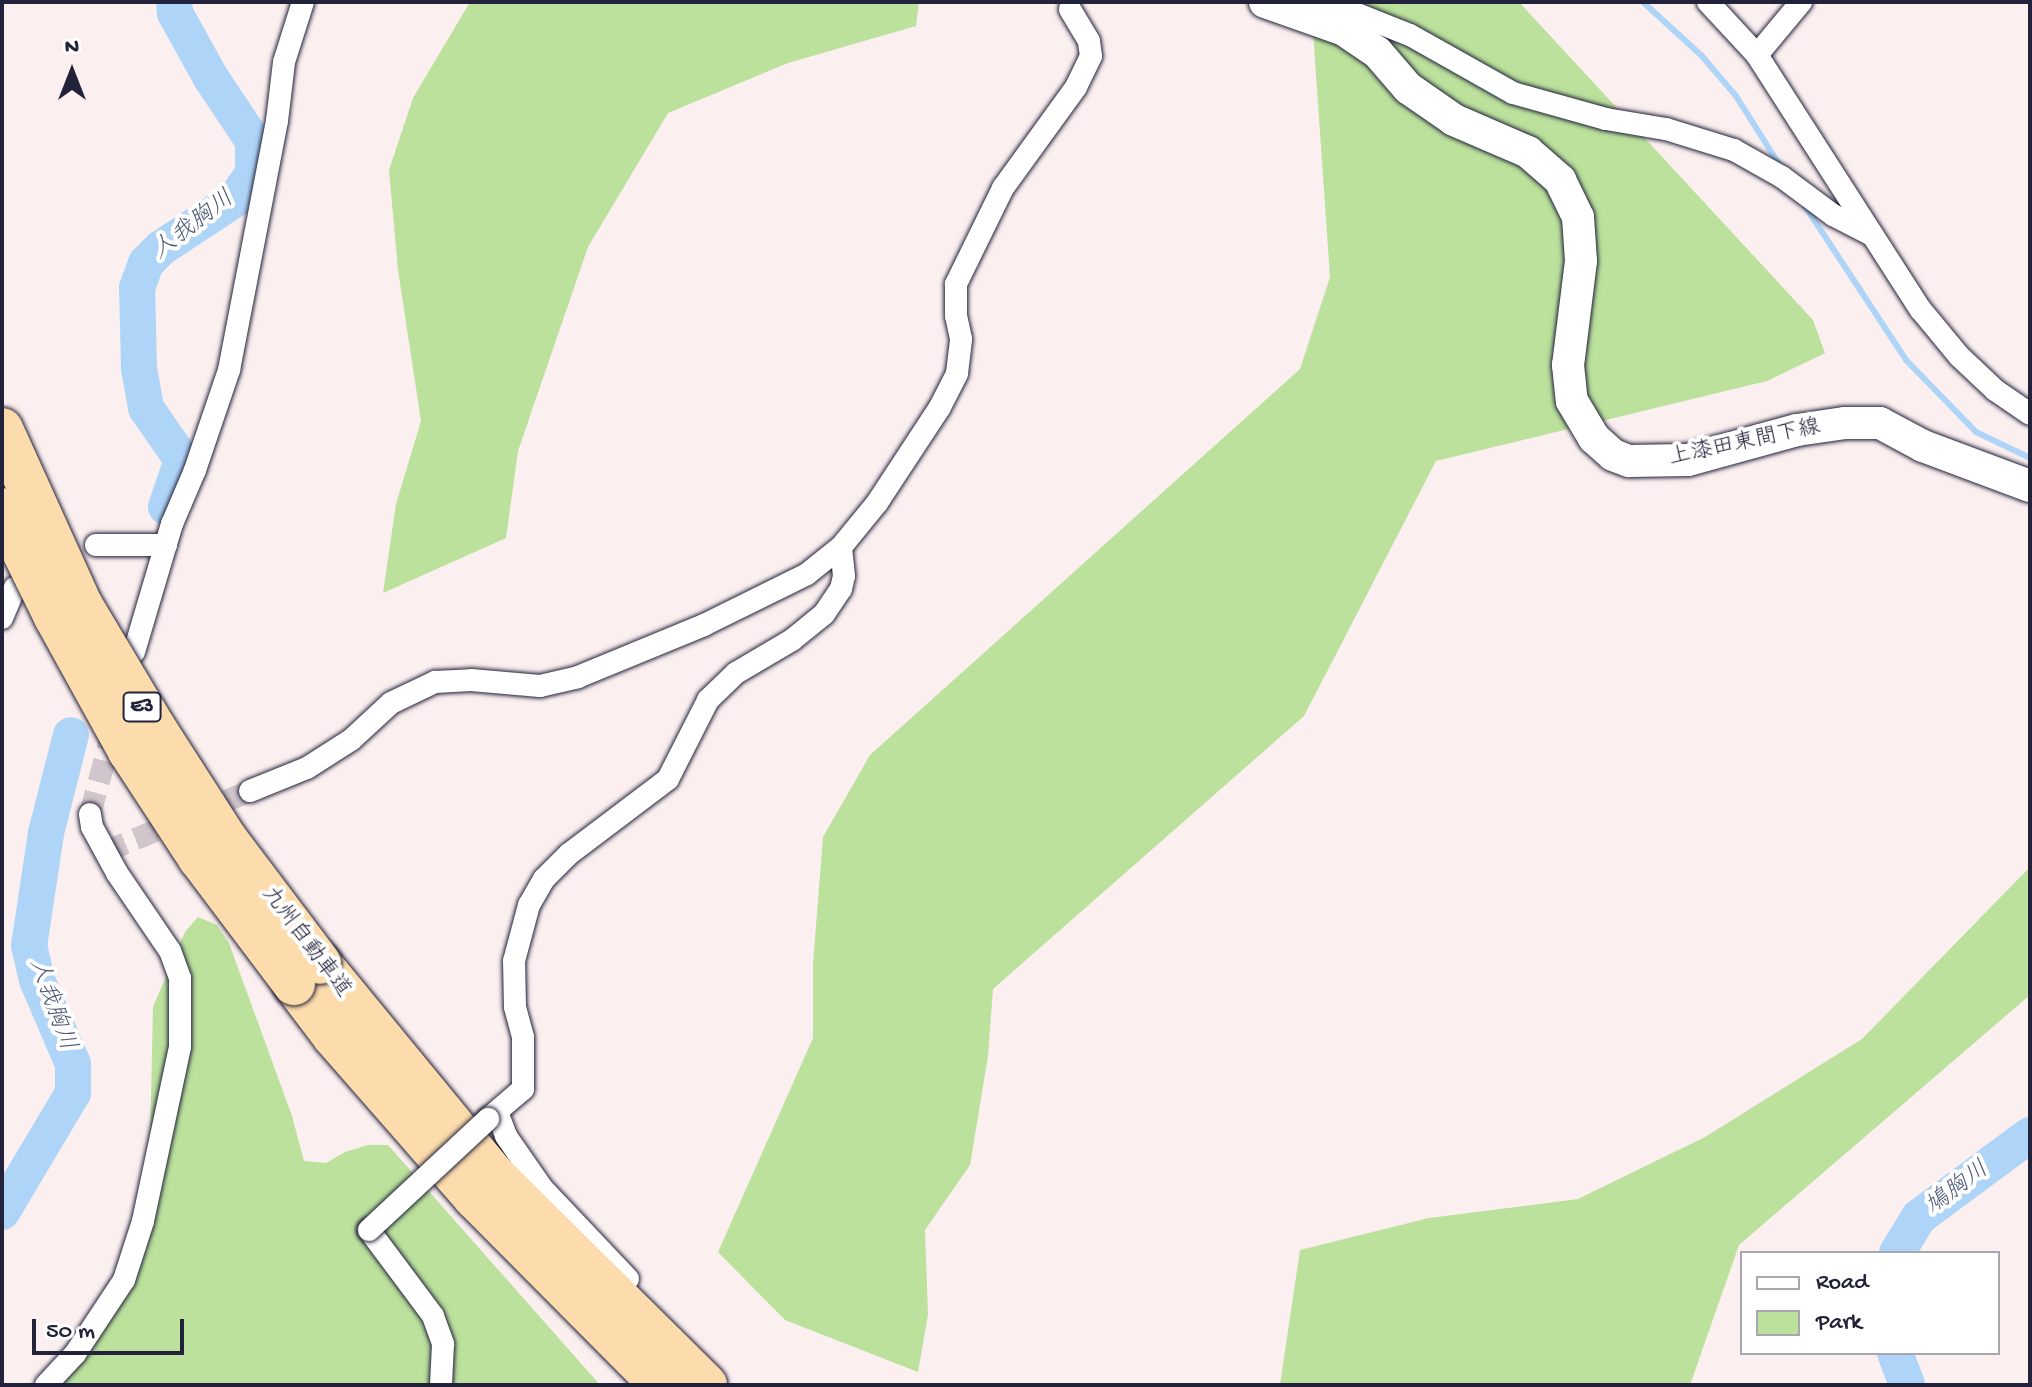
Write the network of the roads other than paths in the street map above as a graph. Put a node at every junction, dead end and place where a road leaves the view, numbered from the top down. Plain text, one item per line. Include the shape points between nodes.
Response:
1 (303, 2) edge
2 (1265, 2) edge
3 (1327, 2) edge
4 (1708, 2) edge
5 (1801, 2) edge
6 (1070, 9) dead end
7 (1757, 55) junction
8 (1870, 234) junction
9 (2030, 414) edge
10 (2, 429) edge
11 (2030, 486) edge
12 (2, 509) edge
13 (96, 545) dead end
14 (166, 545) junction
15 (841, 547) junction
16 (15, 588) dead end
17 (2, 618) edge
18 (134, 652) dead end
19 (250, 791) tunnel mouth
20 (90, 814) tunnel mouth
21 (307, 973) junction
22 (493, 1115) junction
23 (46, 1385) edge
24 (441, 1385) edge
25 (661, 1385) edge
26 (706, 1385) edge
27 (727, 1385) edge

1 - 14 street via 284,62 229,370
2 - 11 main road, 上漆田東間下線 via 1344,30 1377,52 1408,88 1454,120 1528,152 1560,180 1578,217 1581,261 1568,365 1572,401 1594,438 1613,455 1629,461 1688,460 1797,430 1880,423 1923,446
3 - 8 street via 1410,35 1513,93 1734,150
4 - 7 street
5 - 7 street
6 - 15 street via 1089,41 1091,56 1076,87 1003,188 956,284 961,339 957,373 877,503
7 - 8 street
8 - 9 street via 1959,356
10 - 21 highway, 九州自動車道 / E3, bridge via 81,604
12 - 21 highway, 九州自動車道 / E3, bridge via 129,751 199,858
13 - 14 street
14 - 18 street
15 - 19 street via 807,574 704,625 578,677 540,686 435,682 391,703 351,740 307,768
15 - 22 street via 841,589 824,614 736,673 708,700 668,779 544,879 529,905 514,961 523,1089
16 - 17 street
20 - 23 street via 117,873 170,951 180,978 180,1047 143,1221 124,1280 75,1354
21 - 25 highway, 九州自動車道 / E3 via 334,1037 474,1197
21 - 26 highway, 九州自動車道 / E3 via 495,1176
22 - 24 street, bridge via 369,1230 433,1316 443,1344
22 - 27 street via 542,1188

